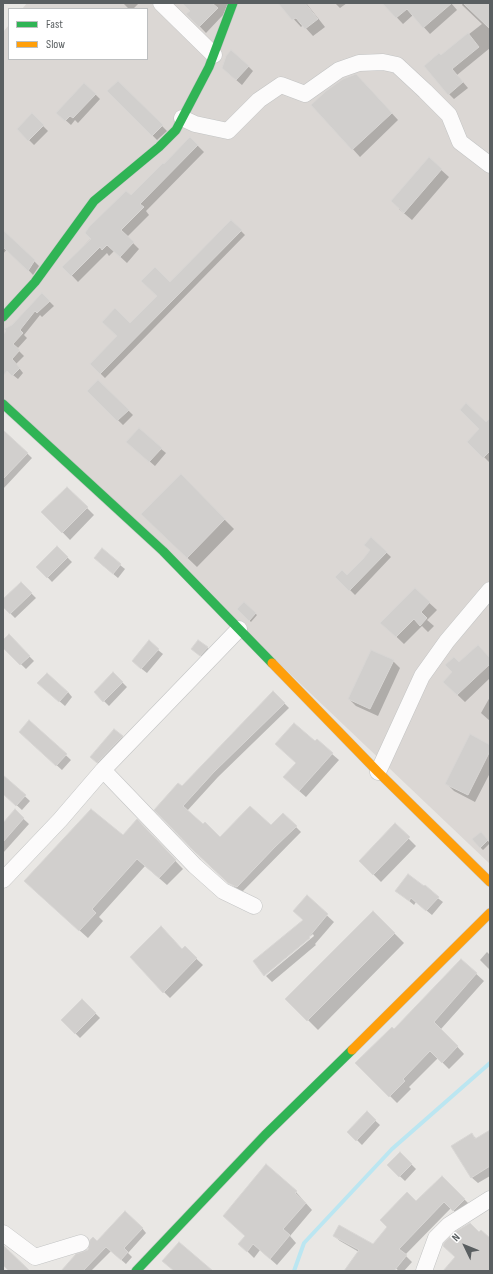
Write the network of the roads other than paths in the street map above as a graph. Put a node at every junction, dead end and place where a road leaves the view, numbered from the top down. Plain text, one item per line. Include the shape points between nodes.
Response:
1 (162, 3) edge
2 (232, 3) edge
3 (214, 55) junction
4 (182, 118) junction
5 (490, 164) edge
6 (3, 317) edge
7 (3, 404) edge
8 (490, 590) edge
9 (239, 629) junction
10 (103, 770) junction
11 (378, 772) junction
12 (3, 880) edge
13 (490, 882) edge
14 (254, 906) dead end
15 (490, 913) edge
16 (490, 1199) edge
17 (3, 1233) edge
18 (80, 1243) dead end
19 (136, 1271) edge
20 (424, 1271) edge

1 - 3 street
2 - 3 street
3 - 4 street
4 - 5 street via 195,124 228,131 259,100 281,85 305,94 339,70 359,64 383,62 397,65 425,91 449,115 460,142
4 - 6 street via 176,130 159,147 94,201 76,222 35,282
7 - 9 street via 163,551
8 - 11 street via 447,640 422,676
9 - 10 street
9 - 11 street
10 - 12 street
10 - 14 street via 194,866 223,891
11 - 13 street
15 - 19 street via 265,1135 174,1228
16 - 20 street via 459,1218 436,1238
17 - 18 street via 35,1257

